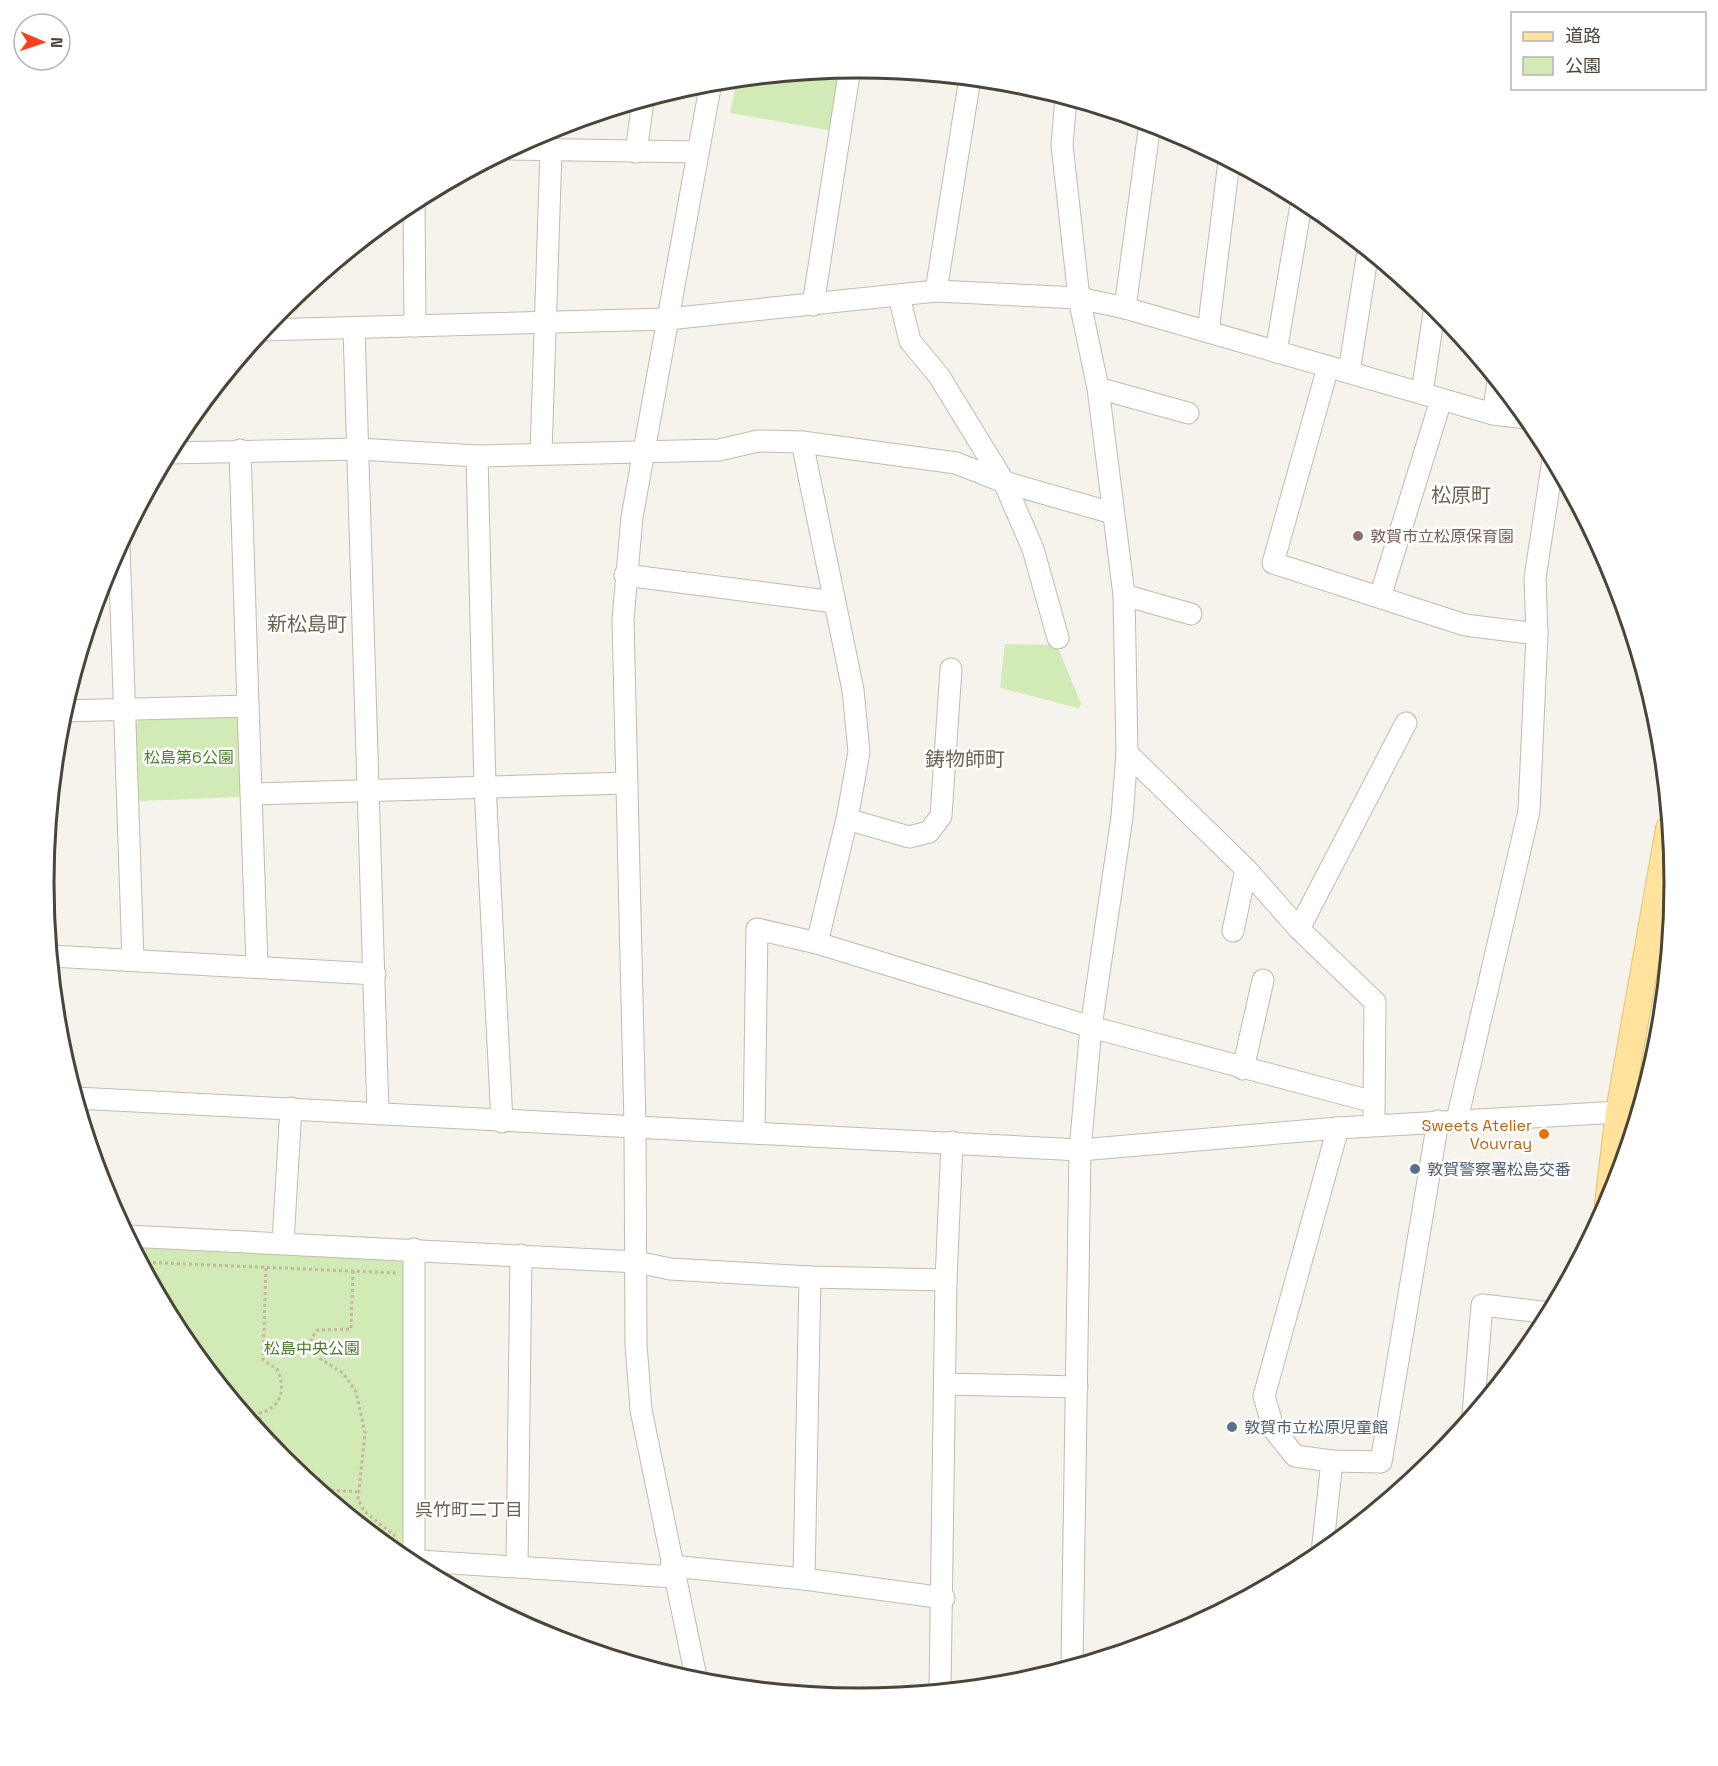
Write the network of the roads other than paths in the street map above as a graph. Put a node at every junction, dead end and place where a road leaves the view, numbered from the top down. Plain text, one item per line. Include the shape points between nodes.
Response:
1 (848, 78) edge
2 (969, 86) edge
3 (709, 92) edge
4 (1065, 105) edge
5 (642, 108) edge
6 (1149, 132) edge
7 (527, 150) edge
8 (552, 151) junction
9 (636, 152) junction
10 (698, 152) junction
11 (1228, 168) edge
12 (1300, 210) edge
13 (414, 213) edge
14 (1367, 259) edge
15 (936, 291) junction
16 (899, 296) junction
17 (1078, 298) junction
18 (813, 305) junction
19 (1125, 308) junction
20 (668, 318) junction
21 (1435, 321) edge
22 (547, 322) junction
23 (416, 326) junction
24 (354, 329) junction
25 (275, 330) edge
26 (1208, 332) junction
27 (1276, 352) junction
28 (1328, 367) junction
29 (1349, 372) junction
30 (1098, 388) junction
31 (1497, 392) edge
32 (1432, 396) junction
33 (1188, 413) dead end
34 (1494, 414) junction
35 (1514, 416) edge
36 (802, 442) junction
37 (358, 449) junction
38 (240, 450) junction
39 (644, 452) junction
40 (179, 453) edge
41 (541, 453) junction
42 (477, 456) junction
43 (1551, 473) edge
44 (1004, 482) junction
45 (1112, 513) junction
46 (120, 565) edge
47 (625, 574) junction
48 (1124, 595) junction
49 (1380, 597) junction
50 (834, 602) junction
51 (1191, 615) dead end
52 (1537, 634) junction
53 (1058, 638) dead end
54 (951, 669) dead end
55 (248, 706) junction
56 (125, 710) junction
57 (73, 711) edge
58 (1406, 723) dead end
59 (1127, 753) junction
60 (626, 783) junction
61 (485, 786) junction
62 (367, 791) junction
63 (252, 794) junction
64 (847, 819) junction
65 (1663, 866) edge
66 (1246, 869) junction
67 (1299, 929) junction
68 (1233, 931) dead end
69 (818, 943) junction
70 (58, 956) edge
71 (133, 960) junction
72 (257, 966) junction
73 (375, 974) junction
74 (1263, 980) dead end
75 (1091, 1027) junction
76 (1243, 1069) junction
77 (83, 1098) edge
78 (1374, 1102) junction
79 (291, 1108) junction
80 (378, 1114) junction
81 (1447, 1120) junction
82 (1624, 1121) edge
83 (502, 1122) junction
84 (635, 1125) junction
85 (1375, 1126) junction
86 (1338, 1128) junction
87 (754, 1131) junction
88 (952, 1142) junction
89 (1619, 1148) edge
90 (1080, 1150) junction
91 (136, 1236) edge
92 (283, 1242) junction
93 (414, 1249) junction
94 (521, 1255) junction
95 (637, 1262) junction
96 (810, 1277) junction
97 (946, 1280) junction
98 (1540, 1312) edge
99 (945, 1384) junction
100 (1077, 1387) junction
101 (1474, 1402) edge
102 (1332, 1461) junction
103 (1323, 1540) edge
104 (409, 1550) edge
105 (426, 1561) edge
106 (517, 1566) junction
107 (673, 1572) junction
108 (804, 1579) junction
109 (944, 1598) junction
110 (1072, 1659) edge
111 (695, 1671) edge
112 (940, 1683) edge

1 - 18 street
2 - 15 street
3 - 10 street
4 - 17 street via 1062,145
5 - 9 street
6 - 19 street
7 - 8 street
8 - 9 street
8 - 22 street
9 - 10 street
10 - 20 street
11 - 26 street
12 - 27 street
13 - 23 street
14 - 29 street
15 - 16 street
15 - 17 street
16 - 18 street
16 - 44 street via 910,341 939,376
17 - 19 street
17 - 30 street
18 - 20 street
19 - 26 street
20 - 22 street
20 - 39 street
21 - 32 street
22 - 23 street
22 - 41 street
23 - 24 street
24 - 25 street
24 - 37 street
26 - 27 street
27 - 28 street
28 - 29 street
28 - 49 street via 1273,563
29 - 32 street
30 - 33 street
30 - 45 street
31 - 34 street
32 - 34 street
32 - 49 street
34 - 35 street
36 - 39 street via 758,441 719,450
36 - 44 street via 956,463
36 - 50 street
37 - 38 street
37 - 42 street
37 - 62 street
38 - 40 street
38 - 55 street
39 - 41 street
39 - 47 street
41 - 42 street
42 - 61 street
43 - 52 street via 1535,578
44 - 45 street
44 - 53 street via 1033,549
45 - 48 street
46 - 56 street
47 - 50 street
47 - 60 street
48 - 51 street
48 - 59 street
49 - 52 street via 1465,625
50 - 64 street via 853,690 859,752
52 - 81 street via 1529,811
54 - 64 street via 941,816 928,832 909,837
55 - 56 street
55 - 63 street
56 - 57 street
56 - 71 street
58 - 67 street
59 - 66 street
59 - 75 street via 1122,817
60 - 61 street
60 - 84 street
61 - 62 street
61 - 83 street
62 - 63 street
62 - 73 street
63 - 72 street
64 - 69 street
65 - 82 main road
66 - 67 street
66 - 68 street
67 - 78 street via 1375,1002
69 - 75 street
69 - 87 street via 757,929
70 - 71 street
71 - 72 street
72 - 73 street
73 - 80 street
74 - 76 street
75 - 76 street
75 - 90 street
76 - 78 street
77 - 79 street
78 - 85 street
79 - 80 street
79 - 92 street
80 - 83 street
81 - 82 street
81 - 85 street
81 - 102 street via 1381,1462
82 - 89 main road
83 - 84 street
84 - 87 street
84 - 95 street
85 - 86 street
86 - 90 street
86 - 102 street via 1264,1396 1274,1430 1294,1456
87 - 88 street
88 - 90 street
88 - 97 street
90 - 100 street
91 - 92 street
92 - 93 street
93 - 94 street
93 - 104 street
94 - 95 street
94 - 106 street
95 - 96 street via 670,1269
95 - 107 street via 636,1344 641,1410
96 - 97 street
96 - 108 street
97 - 99 street
98 - 101 street via 1482,1305
99 - 100 street
99 - 109 street
100 - 110 street
102 - 103 street
105 - 106 street
106 - 107 street
107 - 108 street
107 - 111 street
108 - 109 street
109 - 112 street

